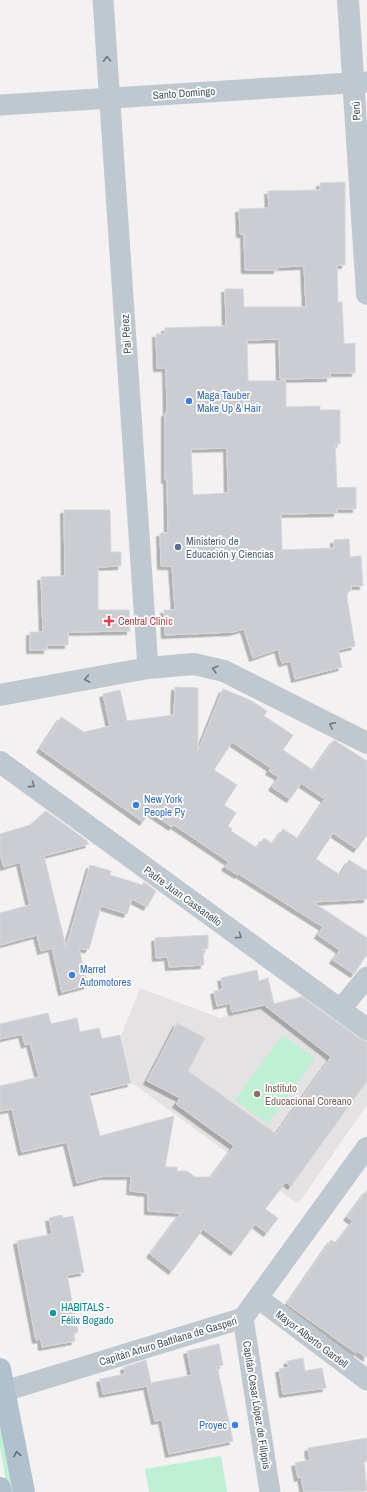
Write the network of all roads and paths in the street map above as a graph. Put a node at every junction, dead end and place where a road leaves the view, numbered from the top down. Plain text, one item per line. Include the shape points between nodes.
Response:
1 (104, 0) edge
2 (348, 0) edge
3 (361, 82) edge
4 (109, 98) junction
5 (0, 105) edge
6 (367, 294) edge
7 (148, 668) junction
8 (10, 694) edge
9 (0, 707) edge
10 (367, 743) edge
11 (0, 762) edge
12 (367, 977) edge
13 (340, 1010) junction
14 (367, 1029) edge
15 (367, 1147) edge
16 (258, 1298) junction
17 (243, 1318) junction
18 (0, 1369) edge
19 (367, 1380) edge
20 (4, 1390) junction
21 (0, 1488) edge
22 (1, 1492) edge
23 (24, 1492) edge
24 (270, 1492) edge

4 -> 1 street, Pai Pérez
2 - 3 street, Perú
3 - 4 street, Santo Domingo
3 - 6 street, Perú
4 - 5 street, Santo Domingo
4 - 7 street, Pai Pérez
7 -> 8 street
10 -> 7 street via 224,671 194,664
8 - 9 street
11 -> 13 street, Padre Juan Cassanello
12 - 13 street
13 - 14 street, Padre Juan Cassanello
15 - 16 street, Capitán Arturo Battilana de Gasperi
16 - 17 street, Capitán Arturo Battilana de Gasperi
16 - 19 street, Mayor Alberto Gardell
17 - 20 street, Capitán Arturo Battilana de Gasperi
17 - 24 street, Capitán Cesar López de Filippis
18 - 20 main road
23 -> 20 main road
21 - 22 main road

